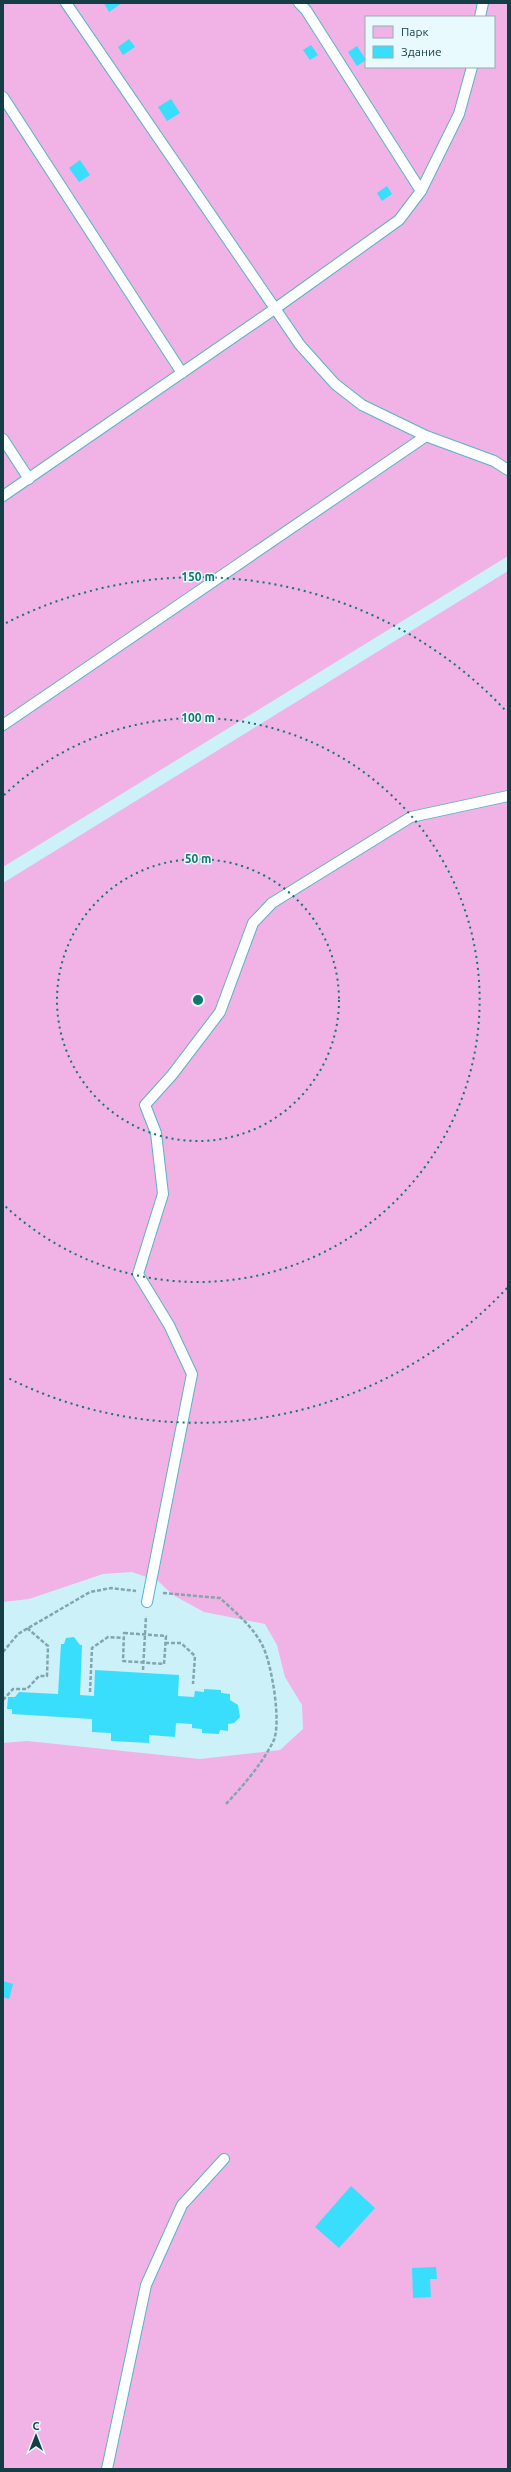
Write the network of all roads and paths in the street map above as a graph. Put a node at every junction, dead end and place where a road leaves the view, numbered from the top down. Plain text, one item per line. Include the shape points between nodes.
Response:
1 (66, 3) edge
2 (299, 3) edge
3 (482, 3) edge
4 (480, 16) edge
5 (472, 68) edge
6 (3, 97) edge
7 (421, 191) junction
8 (276, 308) junction
9 (182, 373) junction
10 (426, 436) junction
11 (3, 439) edge
12 (508, 470) edge
13 (29, 479) junction
14 (3, 496) edge
15 (3, 726) edge
16 (508, 796) edge
17 (148, 1597) junction
18 (27, 1628) junction
19 (145, 1635) junction
20 (124, 1638) junction
21 (165, 1642) junction
22 (3, 1652) edge
23 (143, 1663) junction
24 (143, 1670) dead end
25 (194, 1684) dead end
26 (90, 1692) dead end
27 (3, 1700) edge
28 (225, 1805) dead end
29 (224, 2159) dead end
30 (107, 2469) edge

1 - 8 lane
2 - 7 lane via 306,10
3 - 4 lane
5 - 7 lane via 459,114
6 - 9 lane
7 - 8 lane via 399,220
8 - 9 lane
8 - 10 lane via 300,345 335,384 362,405
9 - 13 lane
10 - 12 lane via 494,461
10 - 15 lane
11 - 13 lane
13 - 14 lane
16 - 17 lane via 411,817 272,903 253,923 220,1012 172,1076 145,1105 156,1133 163,1194 138,1274 169,1325 192,1374
17 - 18 path via 111,1588 90,1592
17 - 19 path
17 - 28 path via 220,1598 245,1622 264,1648 276,1696 274,1740 245,1784
18 - 22 path via 18,1634
18 - 27 path via 48,1646 47,1676 39,1676 27,1689 13,1689
19 - 20 path via 124,1633
19 - 21 path via 166,1636
19 - 23 path
20 - 23 path via 123,1661
20 - 26 path via 108,1637 92,1648
21 - 23 path via 164,1664
21 - 25 path via 181,1644 195,1656
23 - 24 path
29 - 30 lane via 182,2206 146,2285

